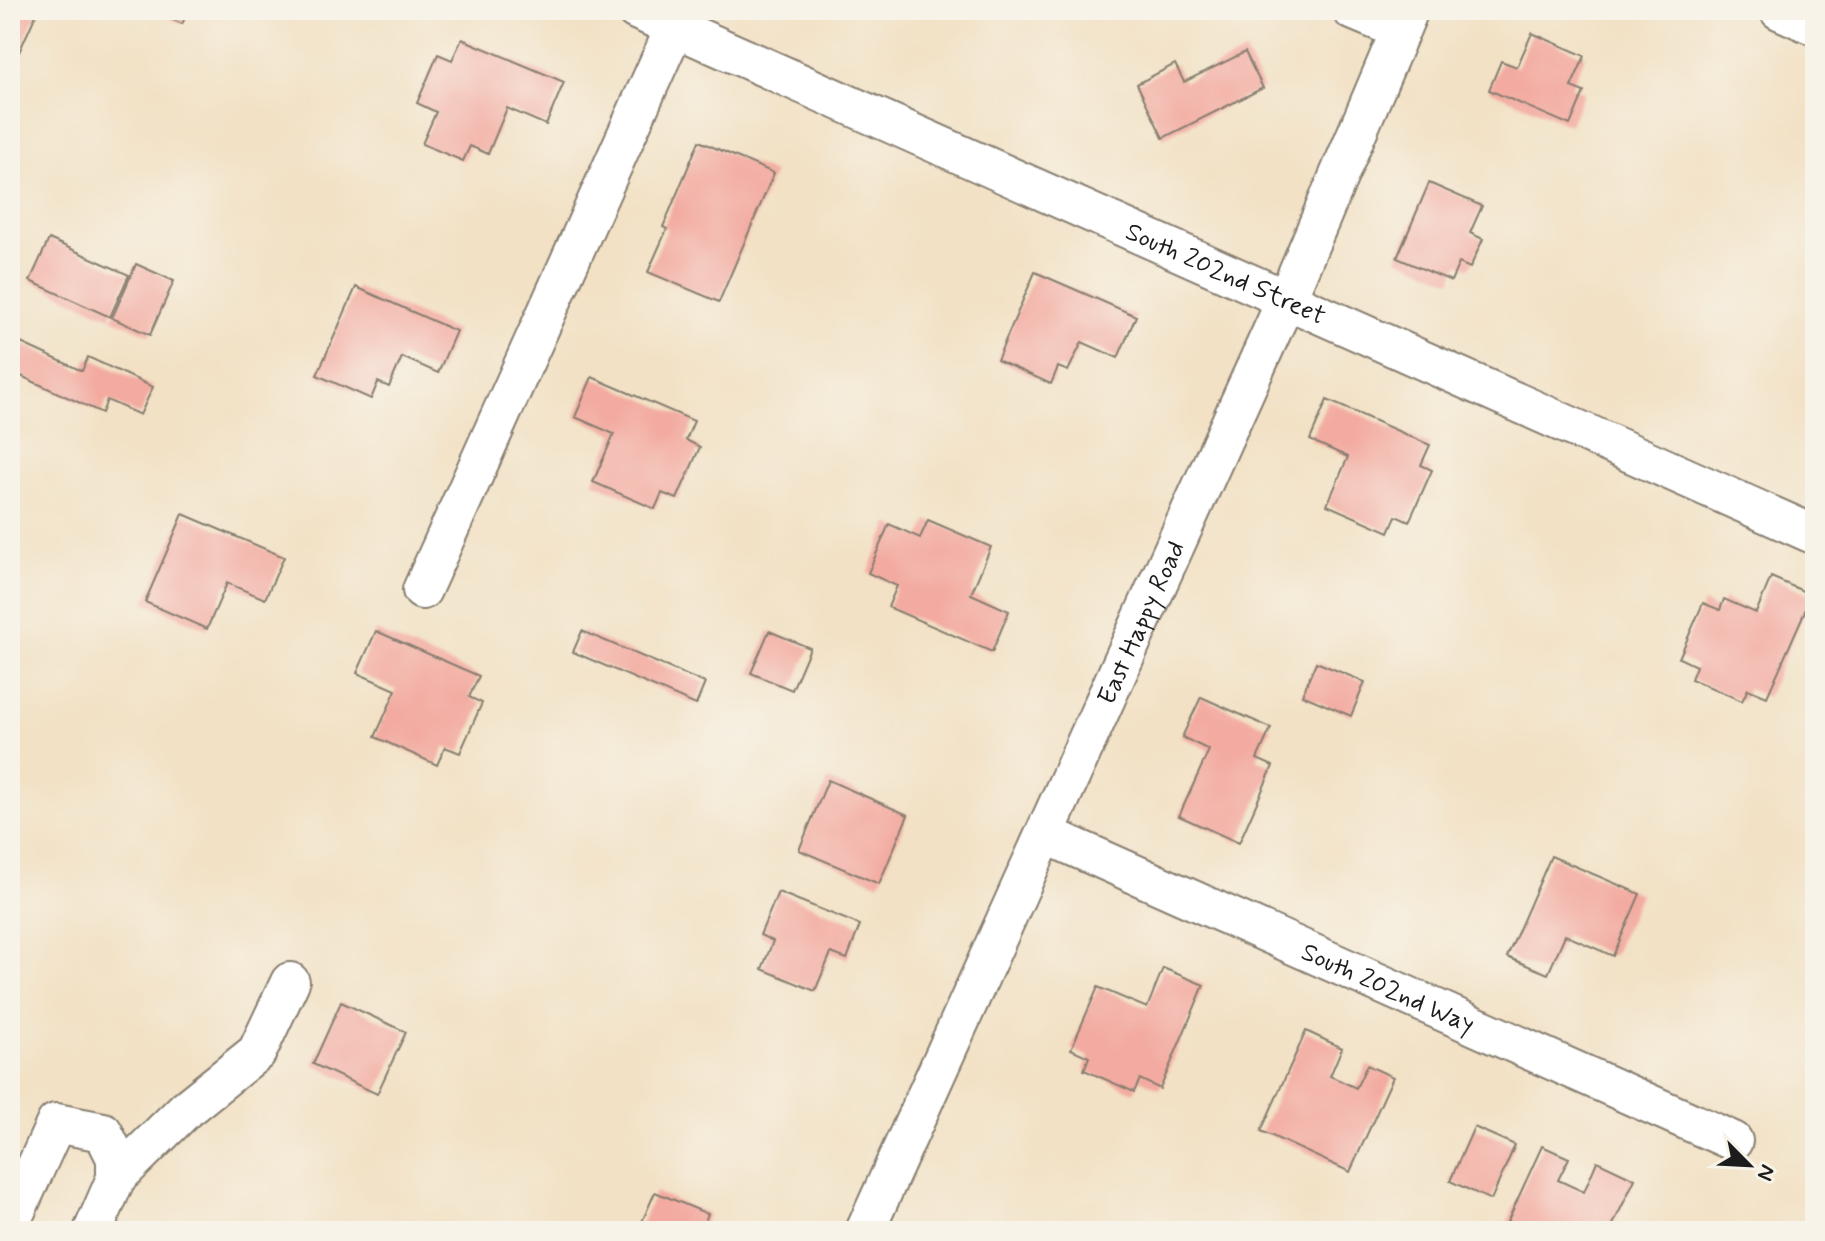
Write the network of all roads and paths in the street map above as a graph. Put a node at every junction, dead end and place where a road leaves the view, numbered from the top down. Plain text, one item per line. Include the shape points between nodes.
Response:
1 (636, 10) edge
2 (1352, 10) edge
3 (1779, 10) edge
4 (1404, 20) edge
5 (1815, 26) edge
6 (675, 27) junction
7 (1287, 298) junction
8 (1815, 535) edge
9 (422, 590) dead end
10 (1045, 834) junction
11 (290, 982) dead end
12 (1733, 1141) dead end
13 (116, 1178) junction
14 (10, 1224) edge
15 (93, 1231) edge
16 (865, 1231) edge

1 - 6 street, South 202nd Street
2 - 4 street
3 - 5 street
4 - 7 street, East Happy Road
6 - 7 street, South 202nd Street
6 - 9 street
7 - 8 street, South 202nd Street
7 - 10 street, East Happy Road
10 - 12 street, South 202nd Way
10 - 16 street, East Happy Road
11 - 13 street via 257,1052 186,1109
13 - 14 street via 116,1158 103,1132 56,1123
13 - 15 street

